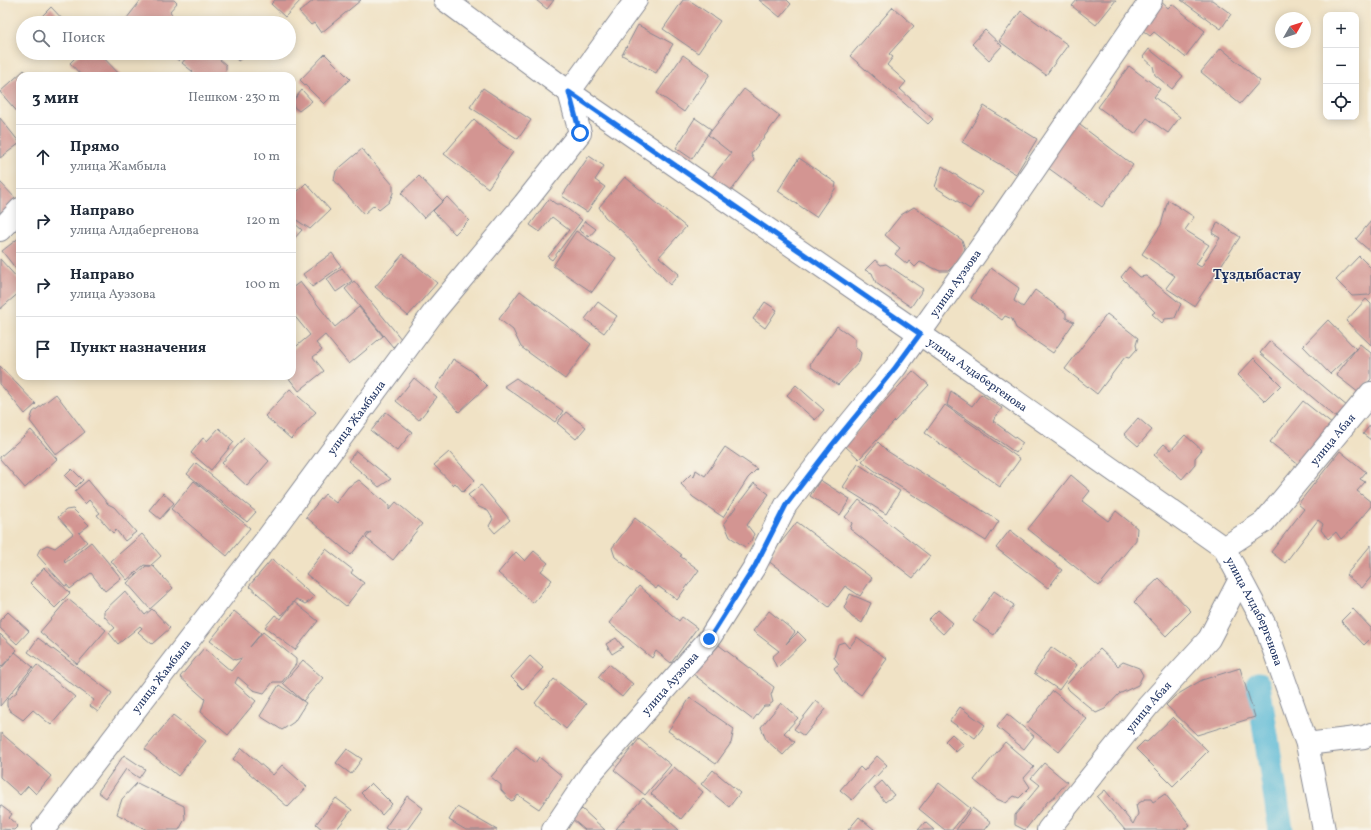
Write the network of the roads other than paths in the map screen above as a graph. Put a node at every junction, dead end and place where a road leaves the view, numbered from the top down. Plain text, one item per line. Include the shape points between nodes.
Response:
1 (445, 0) edge
2 (636, 0) edge
3 (1151, 0) edge
4 (569, 92) junction
5 (16, 212) edge
6 (0, 230) edge
7 (920, 334) junction
8 (1371, 393) edge
9 (1224, 548) junction
10 (1240, 579) junction
11 (1371, 734) edge
12 (1307, 744) junction
13 (42, 830) edge
14 (553, 830) edge
15 (1048, 830) edge
16 (1324, 830) edge

1 - 4 street, улица Алдабергенова
2 - 4 street
3 - 7 street, улица Ауэзова
4 - 7 street, улица Алдабергенова
4 - 13 street, улица Жамбыла via 580,133 434,312 268,537
5 - 6 street
7 - 9 street, улица Алдабергенова
7 - 14 street, улица Ауэзова via 786,505 755,566 709,639 592,772
8 - 9 street, улица Абая via 1264,522
9 - 10 street, улица Алдабергенова
10 - 12 street, улица Алдабергенова via 1265,625
10 - 15 street, улица Абая via 1209,639 1148,706
11 - 12 street
12 - 16 street, улица Алдабергенова

